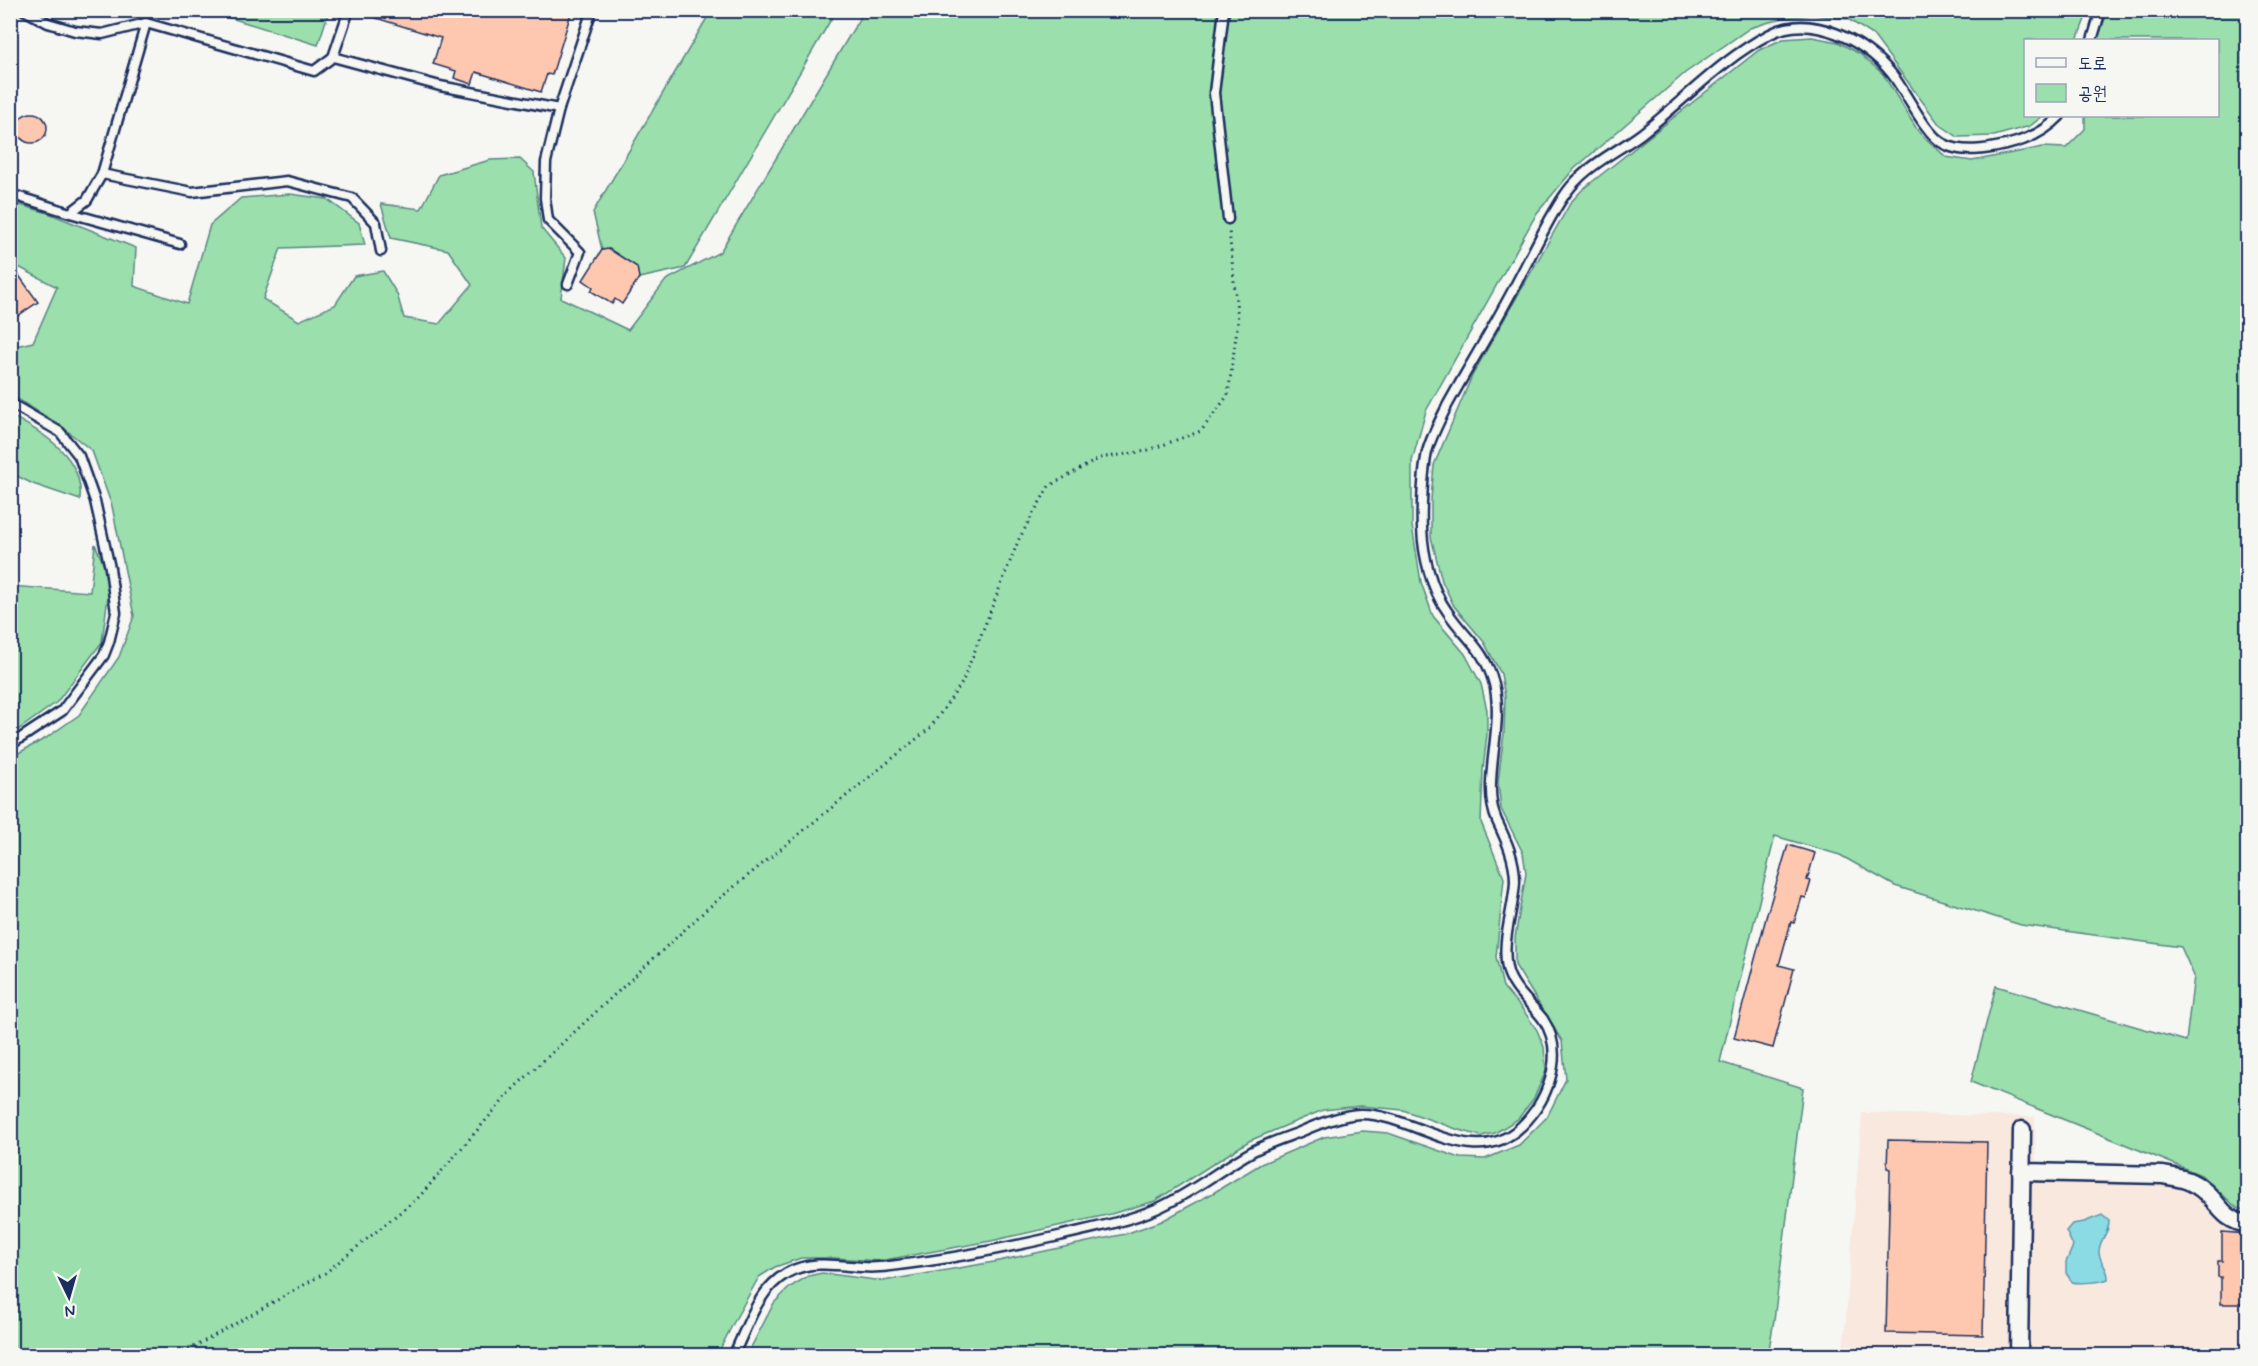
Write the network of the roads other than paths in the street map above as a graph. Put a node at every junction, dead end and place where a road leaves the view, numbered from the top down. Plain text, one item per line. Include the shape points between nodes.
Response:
1 (24, 10) edge
2 (349, 10) edge
3 (592, 10) edge
4 (1224, 10) edge
5 (2101, 10) edge
6 (146, 23) junction
7 (2092, 39) edge
8 (333, 57) junction
9 (559, 109) junction
10 (2059, 117) edge
11 (102, 174) junction
12 (10, 194) edge
13 (70, 213) junction
14 (1228, 219) road end
15 (180, 244) dead end
16 (381, 251) dead end
17 (568, 284) dead end
18 (10, 403) edge
19 (10, 745) edge
20 (2022, 1130) dead end
21 (2021, 1172) junction
22 (2247, 1224) edge
23 (733, 1356) edge
24 (2019, 1356) edge

1 - 6 lane via 48,23 102,34
2 - 8 lane
3 - 9 lane
4 - 14 lane via 1214,93
5 - 7 lane
6 - 8 lane via 314,71
6 - 11 lane
8 - 9 lane via 440,86
9 - 17 lane via 546,162 545,198 548,220 580,252
10 - 23 lane via 2046,130 2014,143 1976,150 1942,144 1888,70 1867,51 1821,28 1798,25 1774,31 1701,80 1641,134 1576,180 1452,398 1427,449 1422,530 1431,578 1445,609 1479,648 1492,679 1498,709 1491,776 1492,810 1514,862 1507,973 1541,1017 1554,1050 1551,1080 1540,1105 1513,1134 1499,1141 1460,1142 1396,1120 1361,1114 1322,1122 1254,1150 1161,1208 1121,1222 993,1251 892,1266 867,1268 819,1263 800,1267 781,1276 764,1292
11 - 13 lane via 87,200
11 - 16 lane via 192,192 287,181 352,198 376,223
12 - 13 lane
13 - 15 lane
18 - 19 lane via 60,432 79,456 95,501 116,613 104,655 62,711
20 - 21 street
21 - 22 street via 2163,1175 2184,1179 2200,1187 2234,1221
21 - 24 street

